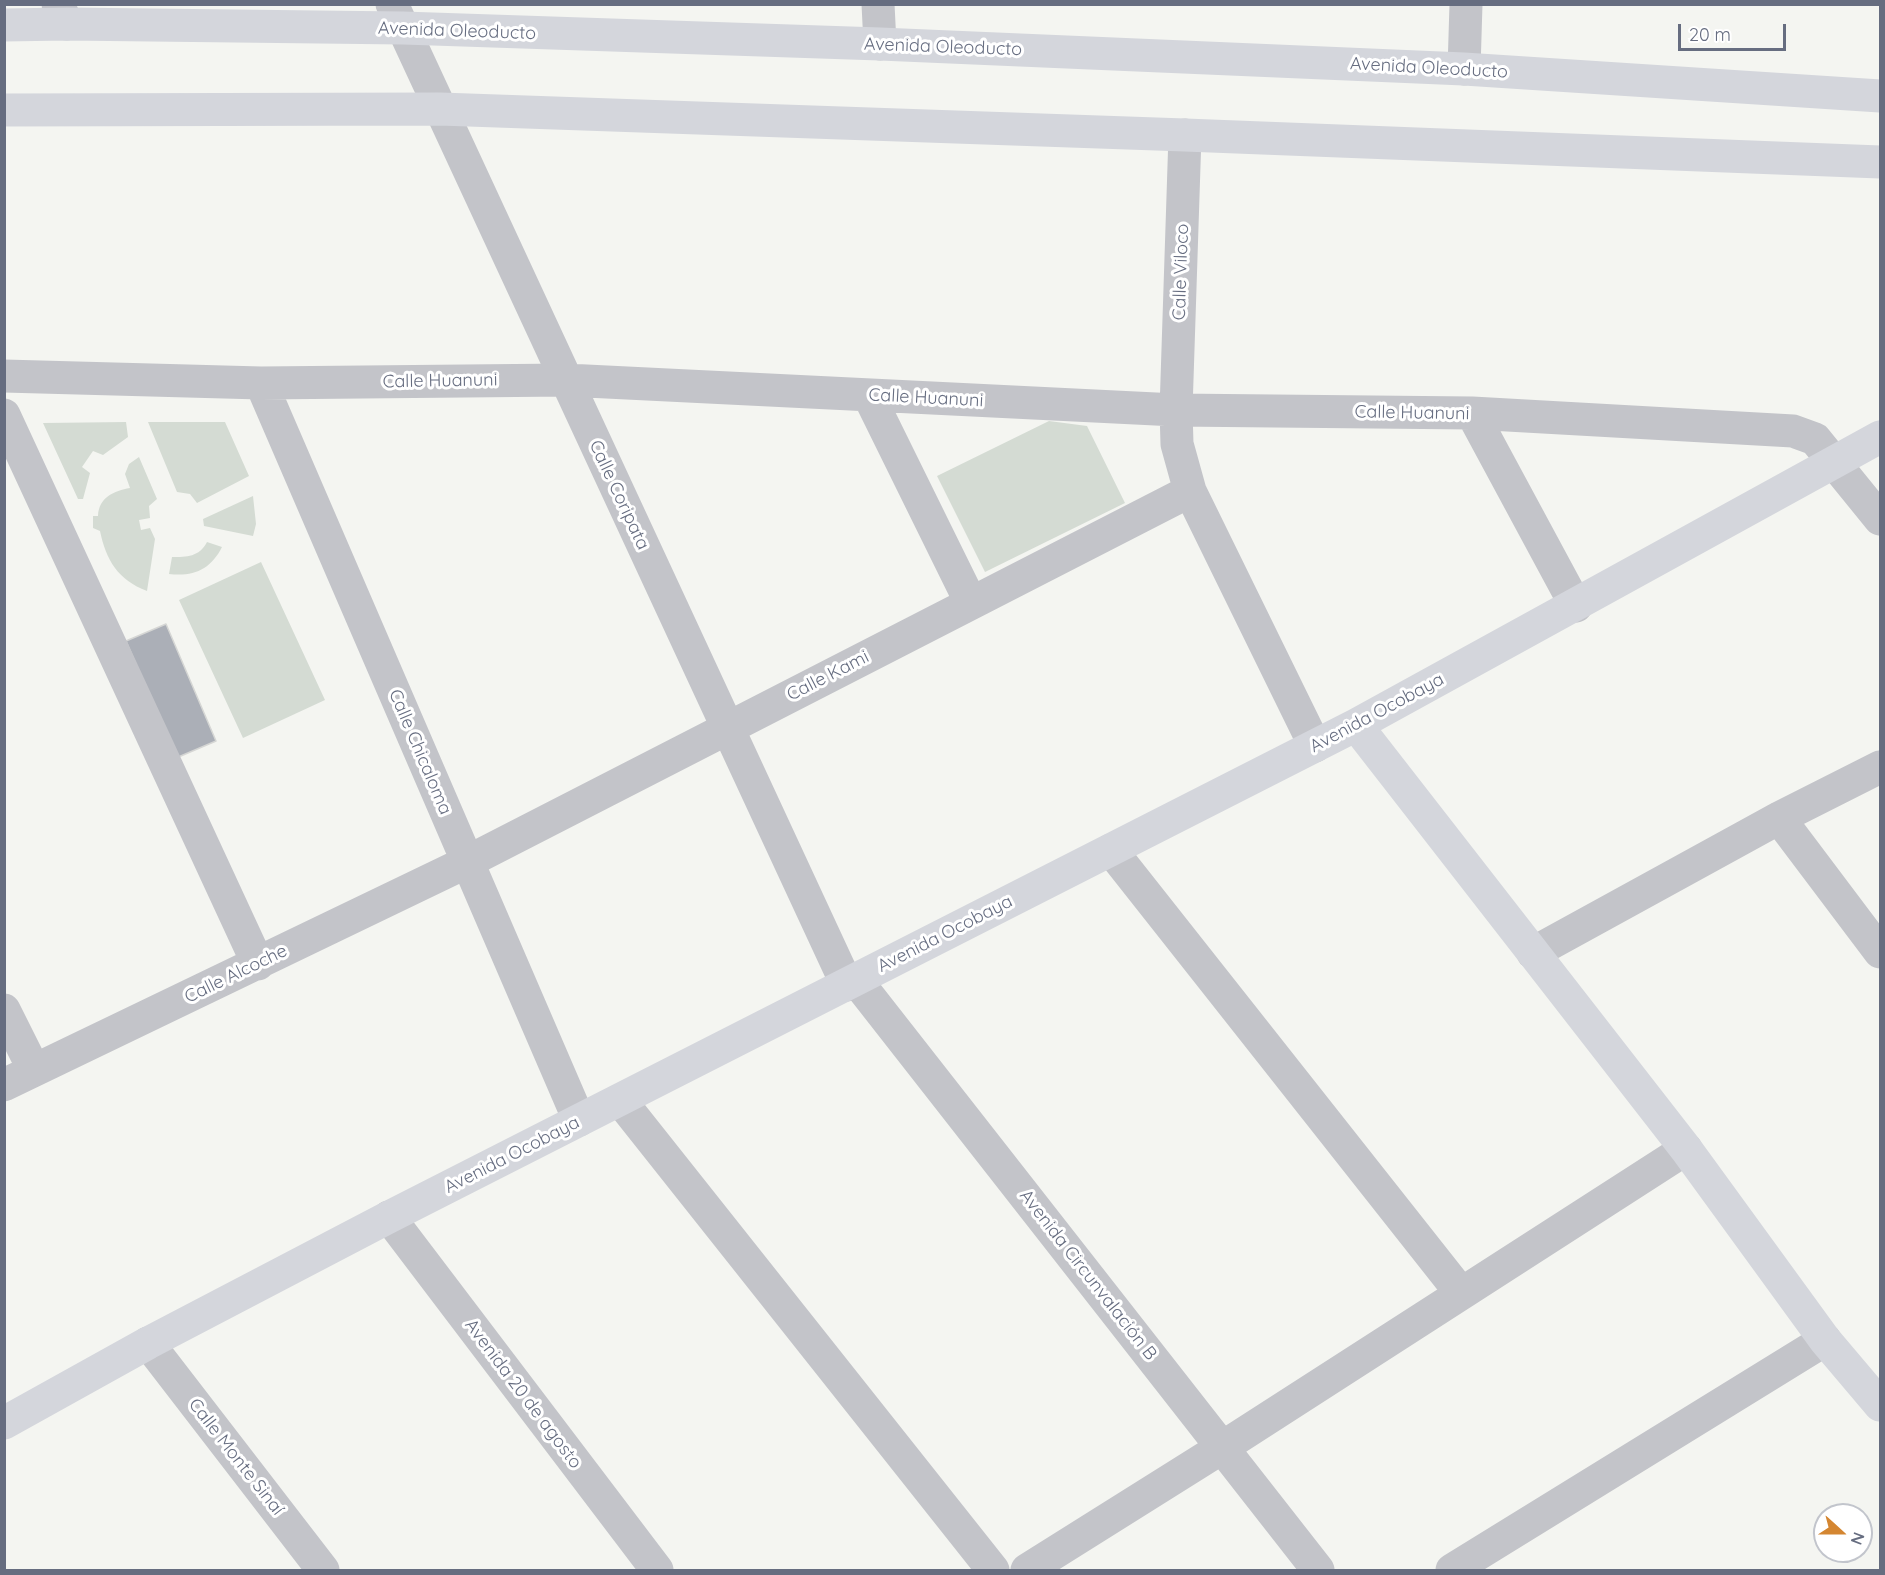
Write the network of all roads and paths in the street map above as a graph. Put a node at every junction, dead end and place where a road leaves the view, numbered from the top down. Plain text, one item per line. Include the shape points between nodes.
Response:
1 (878, 4) edge
2 (1466, 4) edge
3 (62, 14) edge
4 (398, 16) edge
5 (4, 25) edge
6 (880, 45) junction
7 (1464, 69) junction
8 (1881, 96) edge
9 (440, 109) junction
10 (4, 110) edge
11 (1185, 135) junction
12 (1881, 162) edge
13 (4, 376) edge
14 (566, 380) junction
15 (261, 383) junction
16 (868, 396) junction
17 (1176, 410) junction
18 (1472, 413) junction
19 (4, 416) edge
20 (1881, 437) edge
21 (1834, 463) junction
22 (1190, 491) junction
23 (1881, 519) edge
24 (970, 603) junction
25 (1576, 606) junction
26 (1356, 725) junction
27 (728, 728) junction
28 (1315, 746) junction
29 (1881, 767) edge
30 (1779, 818) junction
31 (1111, 850) junction
32 (467, 862) junction
33 (1881, 952) edge
34 (1533, 953) junction
35 (258, 964) junction
36 (851, 982) junction
37 (4, 1010) edge
38 (34, 1070) junction
39 (4, 1085) edge
40 (620, 1100) junction
41 (579, 1120) junction
42 (1686, 1149) junction
43 (389, 1218) junction
44 (1461, 1293) junction
45 (1826, 1340) junction
46 (148, 1343) junction
47 (1881, 1405) edge
48 (4, 1423) edge
49 (1223, 1448) junction
50 (323, 1570) edge
51 (657, 1570) edge
52 (993, 1570) edge
53 (1027, 1570) edge
54 (1318, 1570) edge
55 (1452, 1570) edge

1 - 6 street
2 - 7 street
3 - 4 street, Avenida Oleoducto
3 - 5 street, Avenida Oleoducto
4 - 6 street, Avenida Oleoducto
4 - 9 street, Calle Coripata
6 - 7 street, Avenida Oleoducto
7 - 8 street, Avenida Oleoducto
9 - 10 street
9 - 11 street
9 - 14 street, Calle Coripata
11 - 12 street
11 - 17 street, Calle Viloco
13 - 15 street, Calle Huanuni
14 - 15 street, Calle Huanuni
14 - 16 street, Calle Huanuni
14 - 27 street, Calle Coripata
15 - 32 street, Calle Chicaloma
16 - 17 street, Calle Huanuni
16 - 24 street
17 - 18 street, Calle Huanuni
17 - 22 street, Calle Viloco via 1177,444
18 - 21 street, Calle Huanuni via 1793,431 1815,439
18 - 25 street
19 - 35 street
20 - 21 street, Avenida Ocobaya
21 - 23 street, Calle Huanuni
21 - 25 street, Avenida Ocobaya
22 - 24 street, Calle Kami
22 - 28 street, Calle Viloco
24 - 27 street, Calle Kami
25 - 26 street, Avenida Ocobaya
26 - 28 street, Avenida Ocobaya
26 - 34 street
27 - 32 street, Calle Kami
27 - 36 street, Calle Coripata
28 - 31 street, Avenida Ocobaya
29 - 30 street
30 - 33 street
30 - 34 street
31 - 36 street, Avenida Ocobaya
31 - 44 street
32 - 35 street, Calle Alcoche
32 - 41 street, Calle Chicaloma
34 - 42 street
35 - 38 street, Calle Alcoche
36 - 40 street, Avenida Ocobaya
36 - 49 street, Avenida Circunvalación B
37 - 38 street
38 - 39 street, Calle Alcoche
40 - 41 street, Avenida Ocobaya
40 - 52 street
41 - 43 street, Avenida Ocobaya
42 - 44 street
42 - 45 street
43 - 46 street, Avenida Ocobaya
43 - 51 street, Avenida 20 de agosto
44 - 49 street
45 - 47 street
45 - 55 street
46 - 48 street, Avenida Ocobaya
46 - 50 street, Calle Monte Sinaí
49 - 53 street
49 - 54 street, Avenida Circunvalación B

